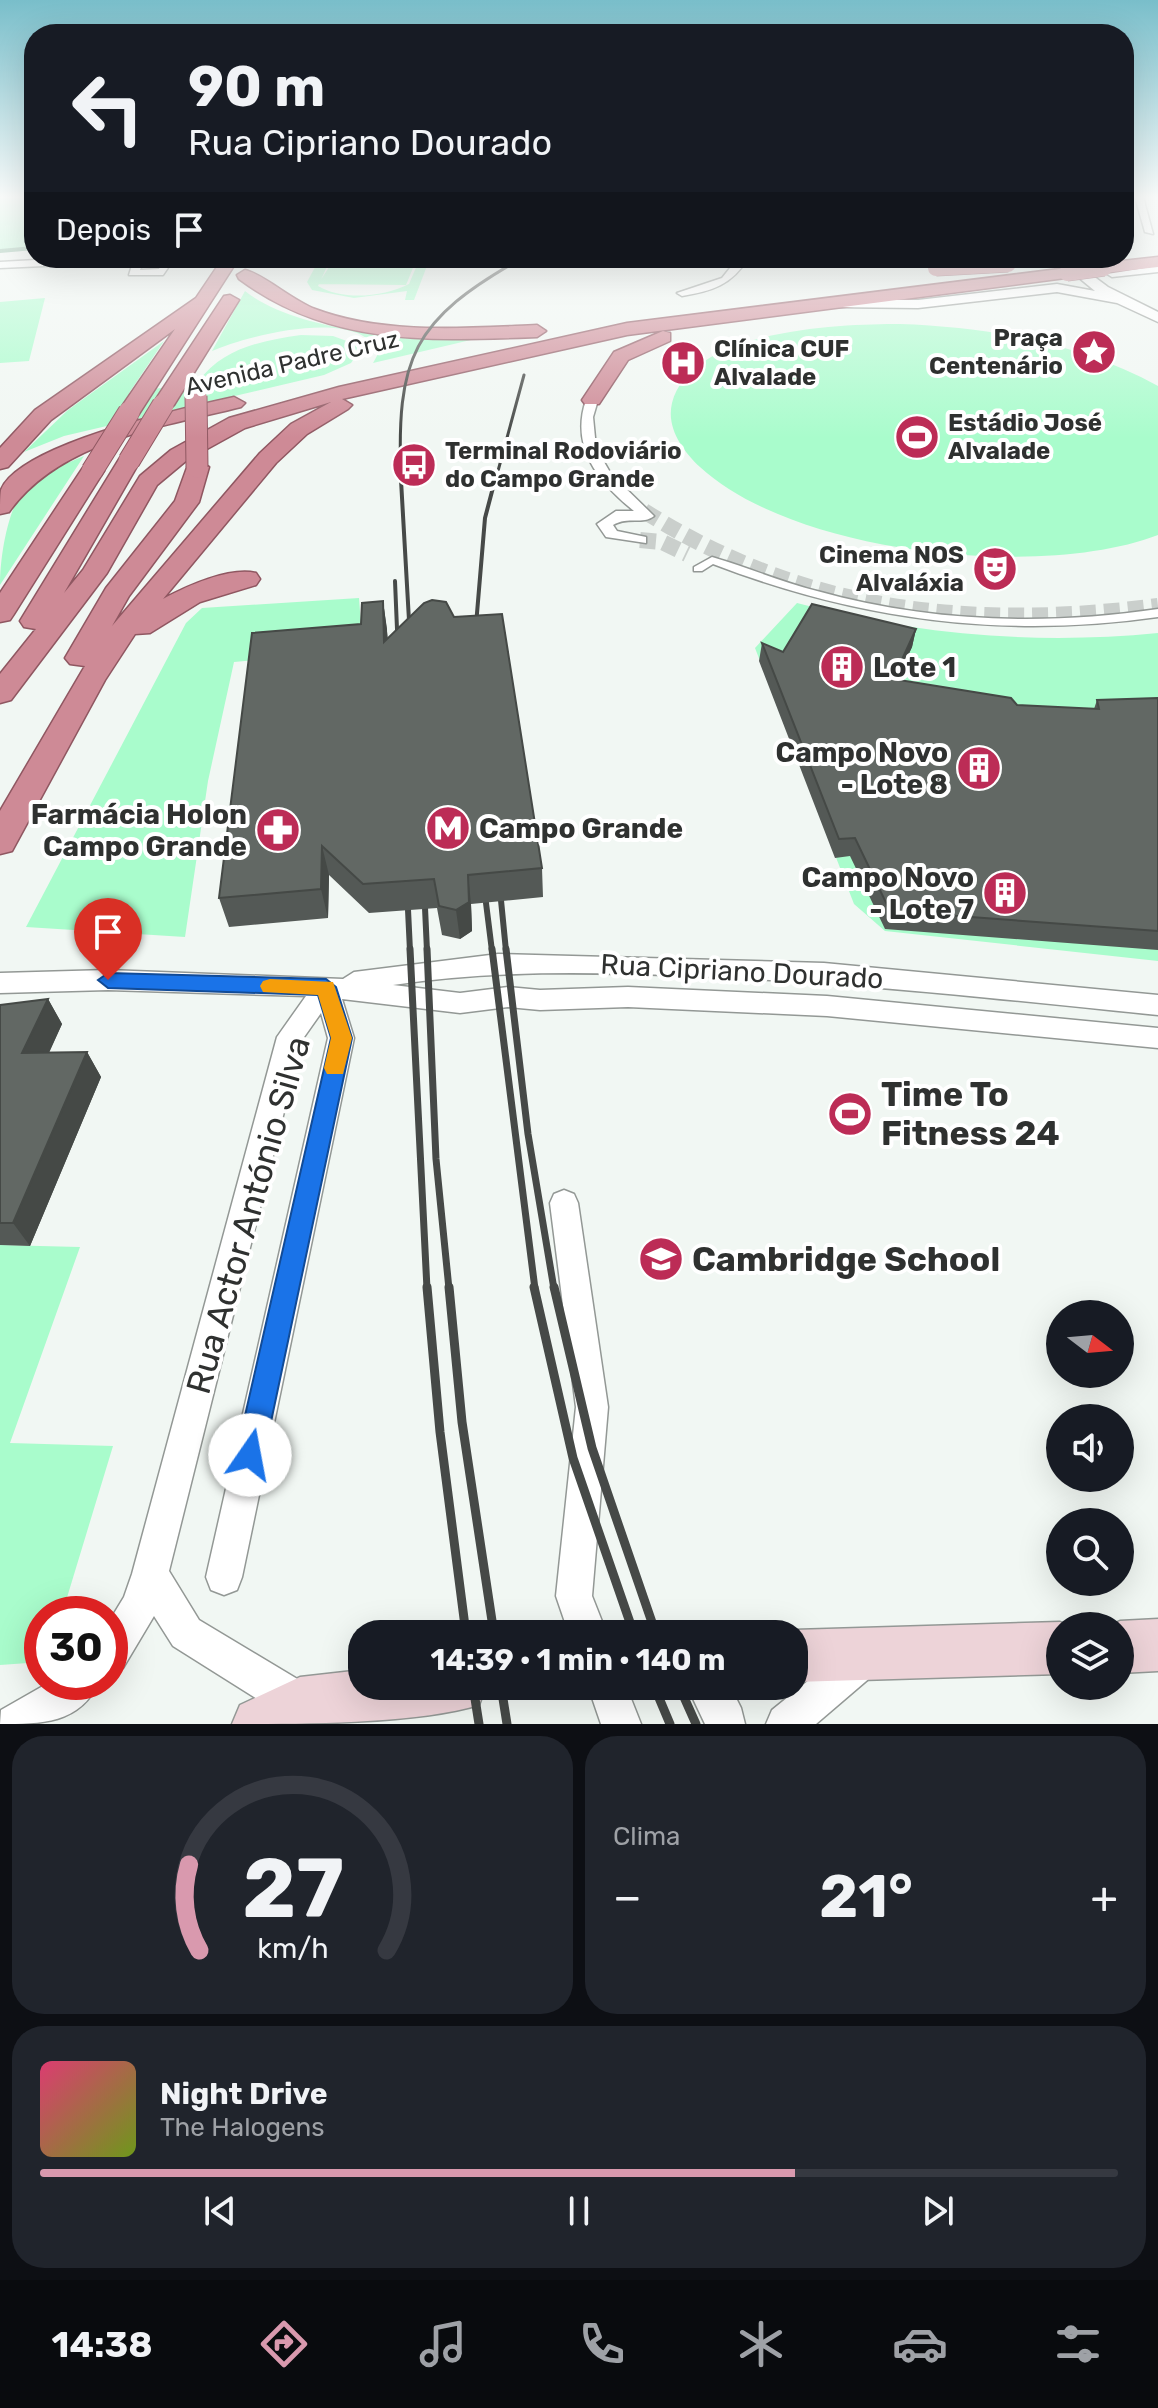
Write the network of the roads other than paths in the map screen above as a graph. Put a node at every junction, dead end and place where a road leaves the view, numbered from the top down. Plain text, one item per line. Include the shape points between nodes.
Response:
1 (217, 277) edge
2 (244, 277) edge
3 (248, 277) edge
4 (729, 277) edge
5 (921, 277) edge
6 (968, 277) edge
7 (1026, 277) edge
8 (1095, 277) edge
9 (1098, 277) edge
10 (824, 292) junction
11 (682, 293) dead end
12 (782, 298) junction
13 (1120, 299) junction
14 (200, 302) junction
15 (742, 314) junction
16 (1158, 315) edge
17 (632, 322) junction
18 (542, 330) junction
19 (195, 359) junction
20 (413, 377) junction
21 (592, 400) joint
22 (111, 436) junction
23 (0, 462) edge
24 (0, 478) edge
25 (243, 486) junction
26 (0, 507) edge
27 (640, 540) tunnel mouth
28 (698, 569) tunnel mouth
29 (1158, 613) edge
30 (0, 614) edge
31 (101, 663) junction
32 (0, 677) edge
33 (0, 694) edge
34 (44, 761) junction
35 (0, 842) edge
36 (0, 983) edge
37 (326, 987) junction
38 (1158, 1005) edge
39 (1158, 1038) edge
40 (564, 1203) dead end
41 (150, 1574) junction
42 (224, 1577) dead end
43 (583, 1620) edge
44 (128, 1626) edge
45 (1158, 1645) edge
46 (1134, 1646) edge
47 (1046, 1648) edge
48 (870, 1654) junction
49 (808, 1656) edge
50 (58, 1700) edge
51 (367, 1700) edge
52 (612, 1700) edge
53 (716, 1700) edge
54 (280, 1713) edge
55 (15, 1724) edge
56 (621, 1724) edge
57 (725, 1724) edge
58 (786, 1724) edge

1 - 14 highway
2 - 19 highway
3 - 18 highway via 286,303 358,325 477,334
4 - 11 street via 717,287
5 - 10 highway
6 - 12 highway, Avenida Padre Cruz
7 - 10 highway, Avenida Padre Cruz via 992,285
8 - 13 street
9 - 16 street
10 - 12 highway
10 - 13 street via 918,304 1057,288
10 - 15 highway, Avenida Padre Cruz
12 - 17 highway, Avenida Padre Cruz
13 - 16 street
14 - 23 highway via 43,415
14 - 30 highway, bridge
15 - 17 highway, Avenida Padre Cruz
15 - 21 highway via 631,349 611,367
17 - 18 highway, Avenida Padre Cruz
17 - 20 highway, Avenida Padre Cruz
18 - 22 highway, Avenida Padre Cruz
19 - 32 highway, bridge
19 - 34 highway, bridge via 197,467 187,502 116,594 88,642 64,690
20 - 25 highway via 312,420
20 - 33 highway via 269,412 207,437 170,461 148,481 94,573
21 - 27 street via 585,421 587,446 612,483 645,513 621,514 608,519 605,527 611,534
22 - 24 highway via 69,446
22 - 26 highway via 22,480
25 - 31 highway via 131,619
25 - 31 highway via 237,516 205,555 209,567 247,579 173,602
28 - 29 street via 712,560 831,598 950,617 1053,622
31 - 34 highway
34 - 35 highway
36 - 37 street, Rua Cipriano Dourado via 108,980
37 - 38 street, Rua Cipriano Dourado via 498,963 619,964 824,972
37 - 39 street, Rua Cipriano Dourado via 460,1003 508,997 628,997 827,1006
37 - 41 street, Rua Actor António Silva via 290,1037
37 - 42 street, Rua Actor António Silva via 341,1038
40 - 43 street via 592,1407 574,1596
41 - 44 street, Rua Actor António Silva
41 - 54 street via 186,1633 250,1672
45 - 46 main road
47 - 48 main road
48 - 49 main road
48 - 58 street
50 - 55 street
51 - 54 main road
52 - 56 street
53 - 57 street

